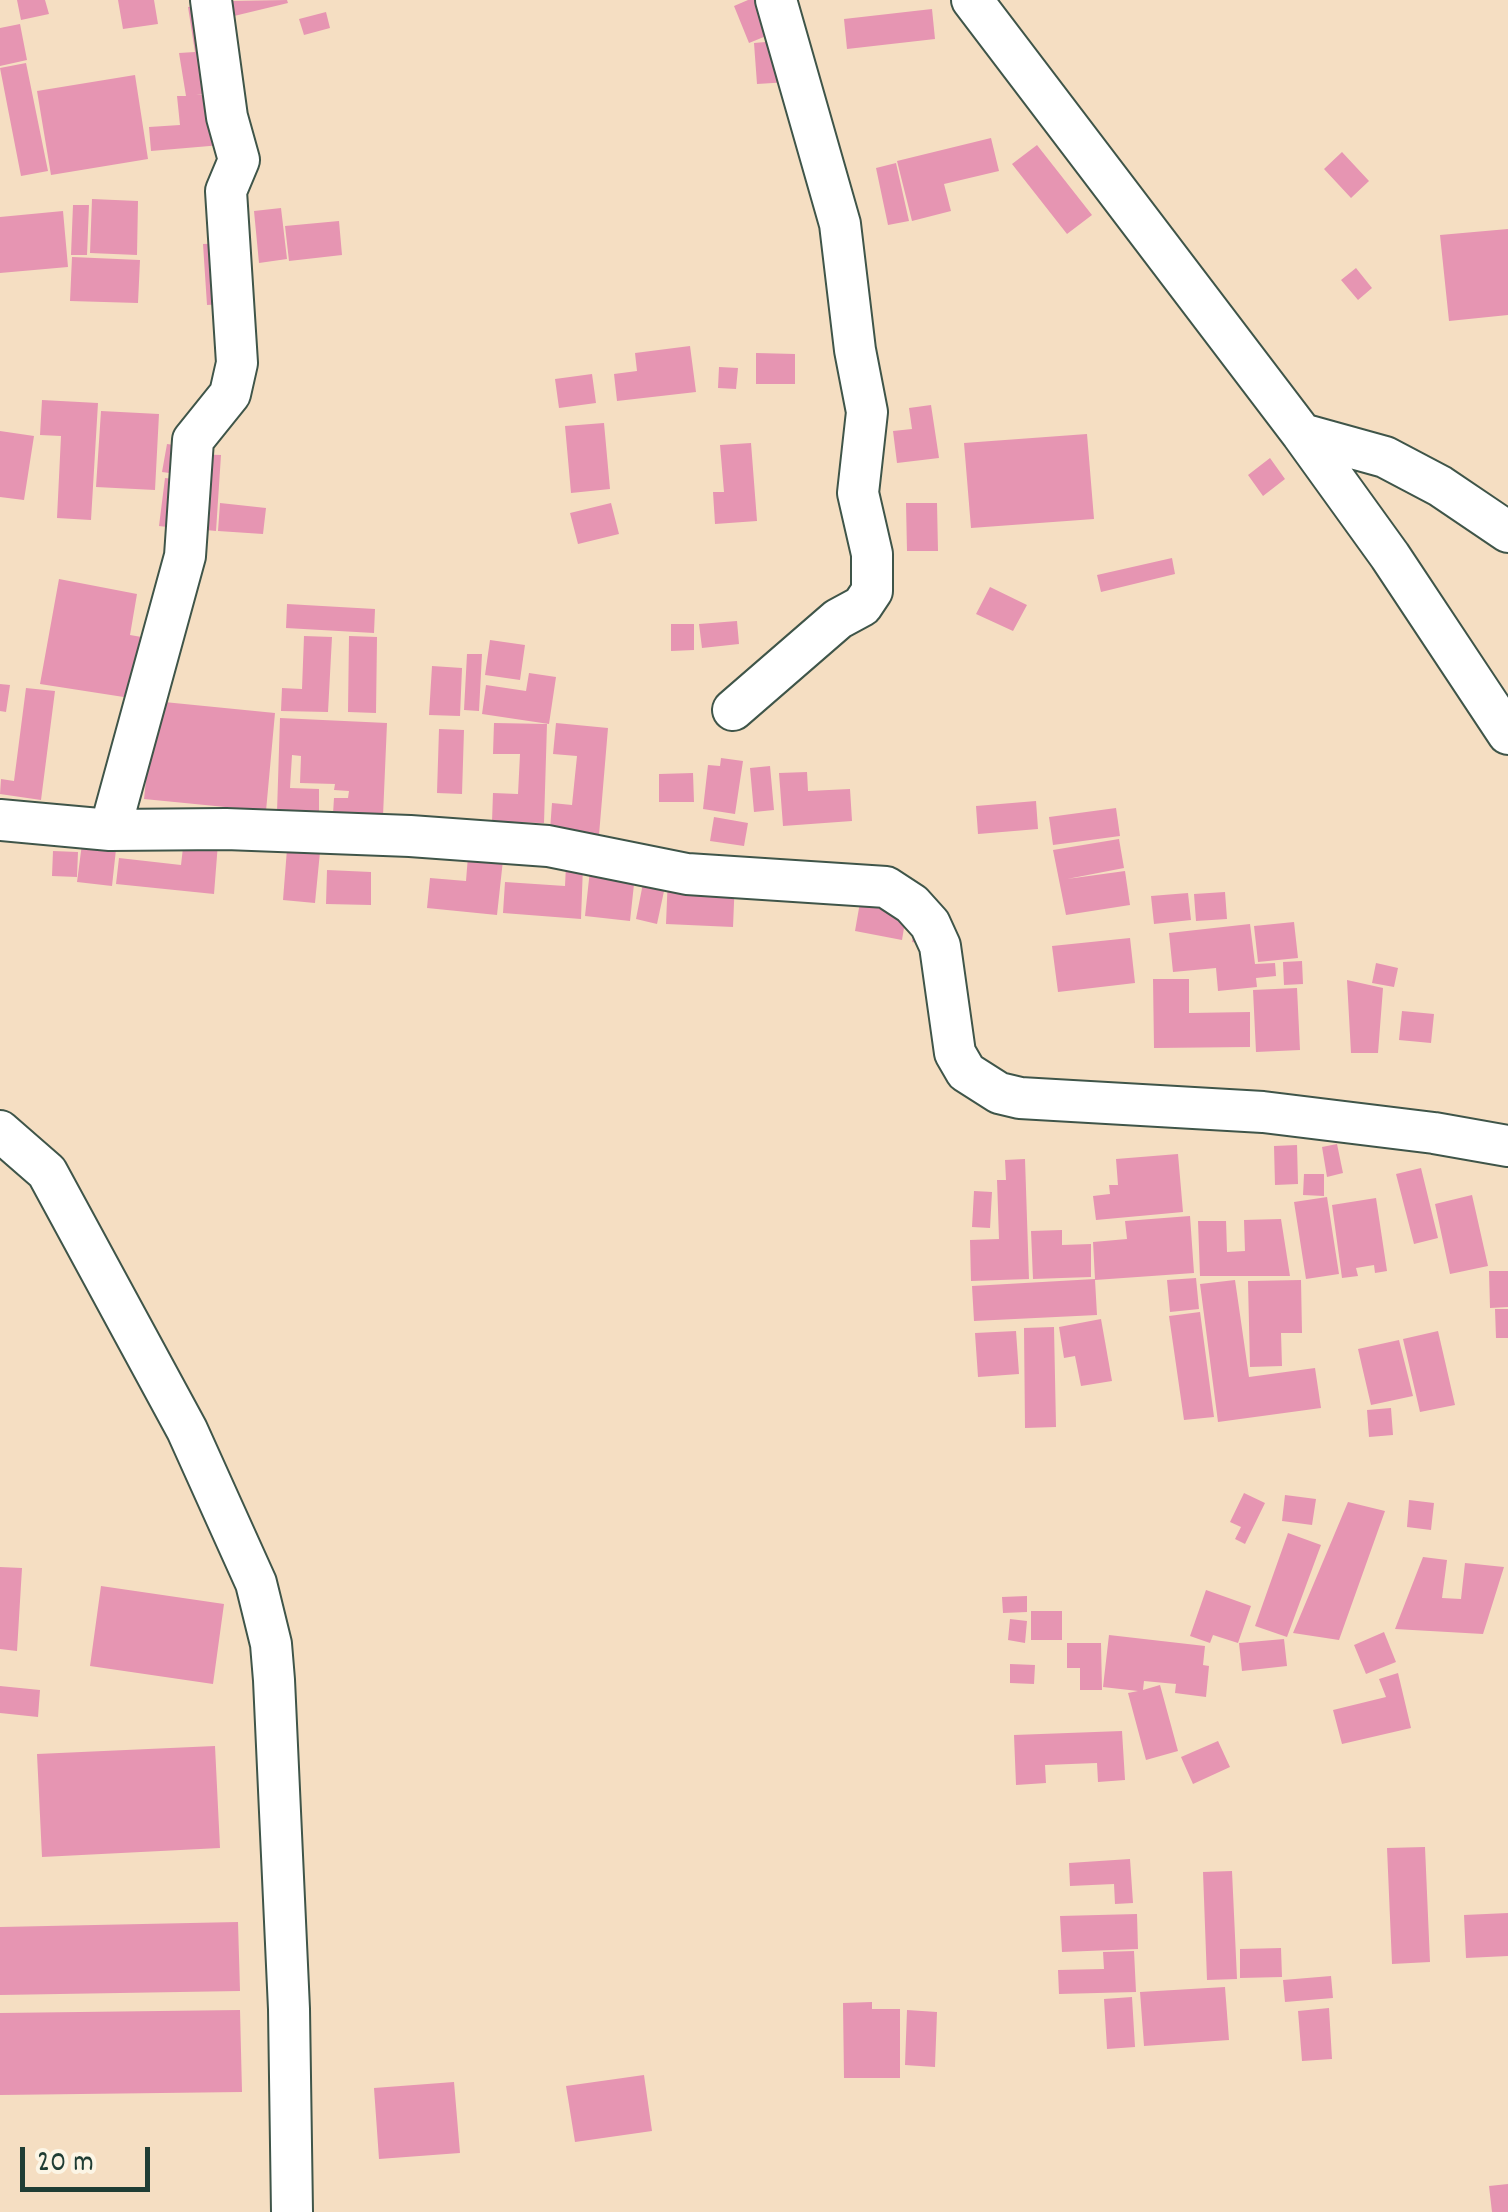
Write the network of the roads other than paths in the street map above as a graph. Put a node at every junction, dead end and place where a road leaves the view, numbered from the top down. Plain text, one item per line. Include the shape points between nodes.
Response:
1 (211, 0) edge
2 (776, 0) edge
3 (972, 0) edge
4 (1302, 434) junction
5 (1508, 532) edge
6 (733, 710) dead end
7 (1508, 734) edge
8 (0, 820) edge
9 (110, 830) junction
10 (0, 1132) edge
11 (1508, 1146) edge
12 (292, 2212) edge

1 - 9 street via 239,160 226,191 237,362 230,394 193,440 185,556
2 - 6 street via 840,224 867,412 858,493 872,554 872,591
3 - 4 street
4 - 5 street via 1384,457
4 - 7 street
8 - 9 street
9 - 11 street via 410,836 548,846 687,874 886,886 930,924 940,946 955,1053 966,1072 999,1093 1263,1112
10 - 12 street via 47,1172 188,1430 256,1583 274,1680

